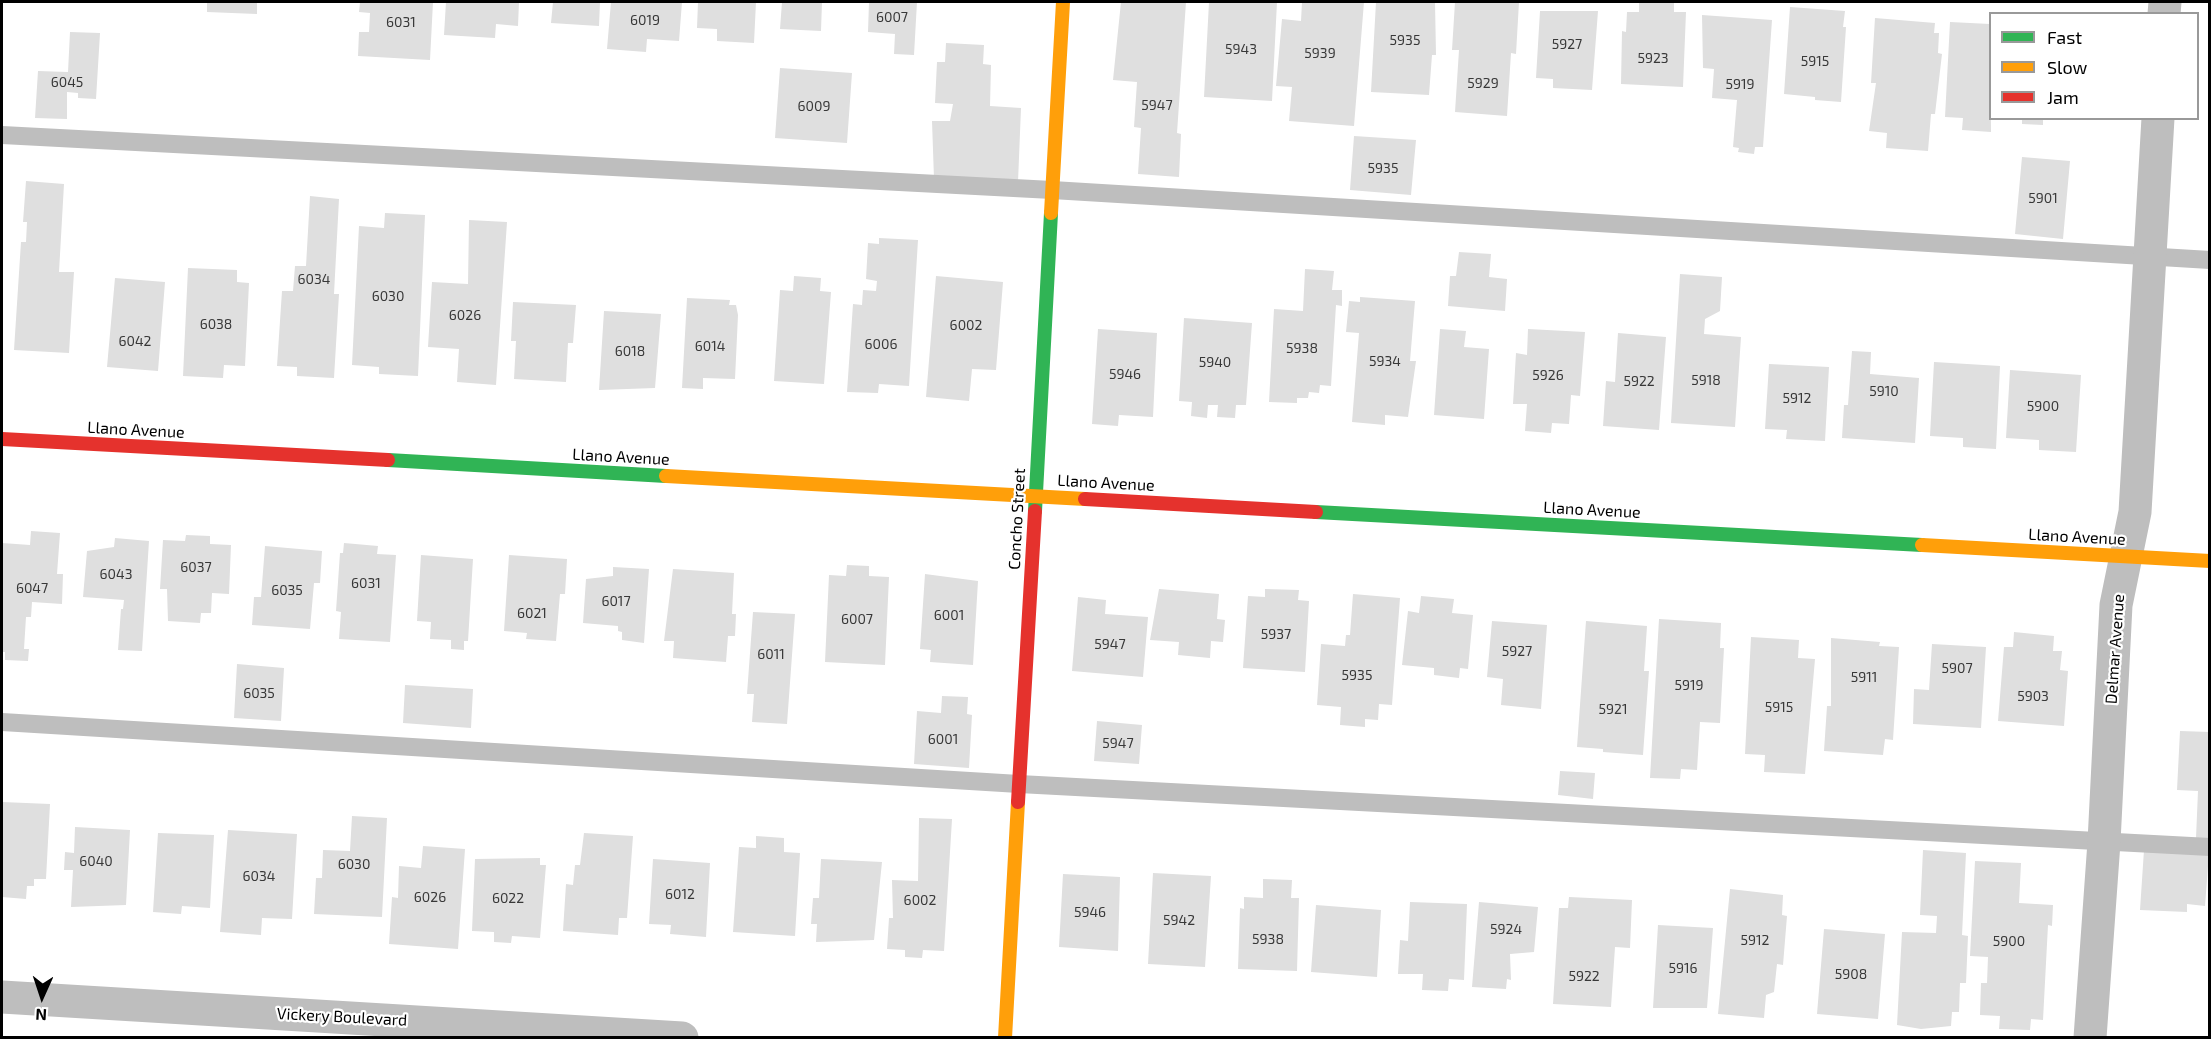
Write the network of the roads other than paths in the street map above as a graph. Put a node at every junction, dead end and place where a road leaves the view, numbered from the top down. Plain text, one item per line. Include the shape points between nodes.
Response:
1 (1063, 2) edge
2 (2158, 120) edge
3 (2, 135) edge
4 (1052, 190) junction
5 (2149, 256) junction
6 (2210, 260) edge
7 (2, 439) edge
8 (1035, 496) junction
9 (2126, 556) junction
10 (2210, 561) edge
11 (2, 722) edge
12 (1019, 784) junction
13 (2104, 842) junction
14 (2210, 847) edge
15 (2, 997) edge
16 (682, 1038) edge
17 (1005, 1038) edge
18 (2090, 1038) edge

1 - 4 street, Concho Street
2 - 5 street, Delmar Avenue
3 - 4 lane
4 - 5 lane
4 - 8 street, Concho Street
5 - 6 lane
5 - 9 street, Delmar Avenue via 2135,512
7 - 8 street, Llano Avenue
8 - 9 street, Llano Avenue
8 - 12 street, Concho Street
9 - 10 street, Llano Avenue
9 - 13 street, Delmar Avenue via 2116,605
11 - 12 lane
12 - 13 lane
12 - 17 street, Concho Street
13 - 14 lane
13 - 18 street, Delmar Avenue
15 - 16 street, Vickery Boulevard

